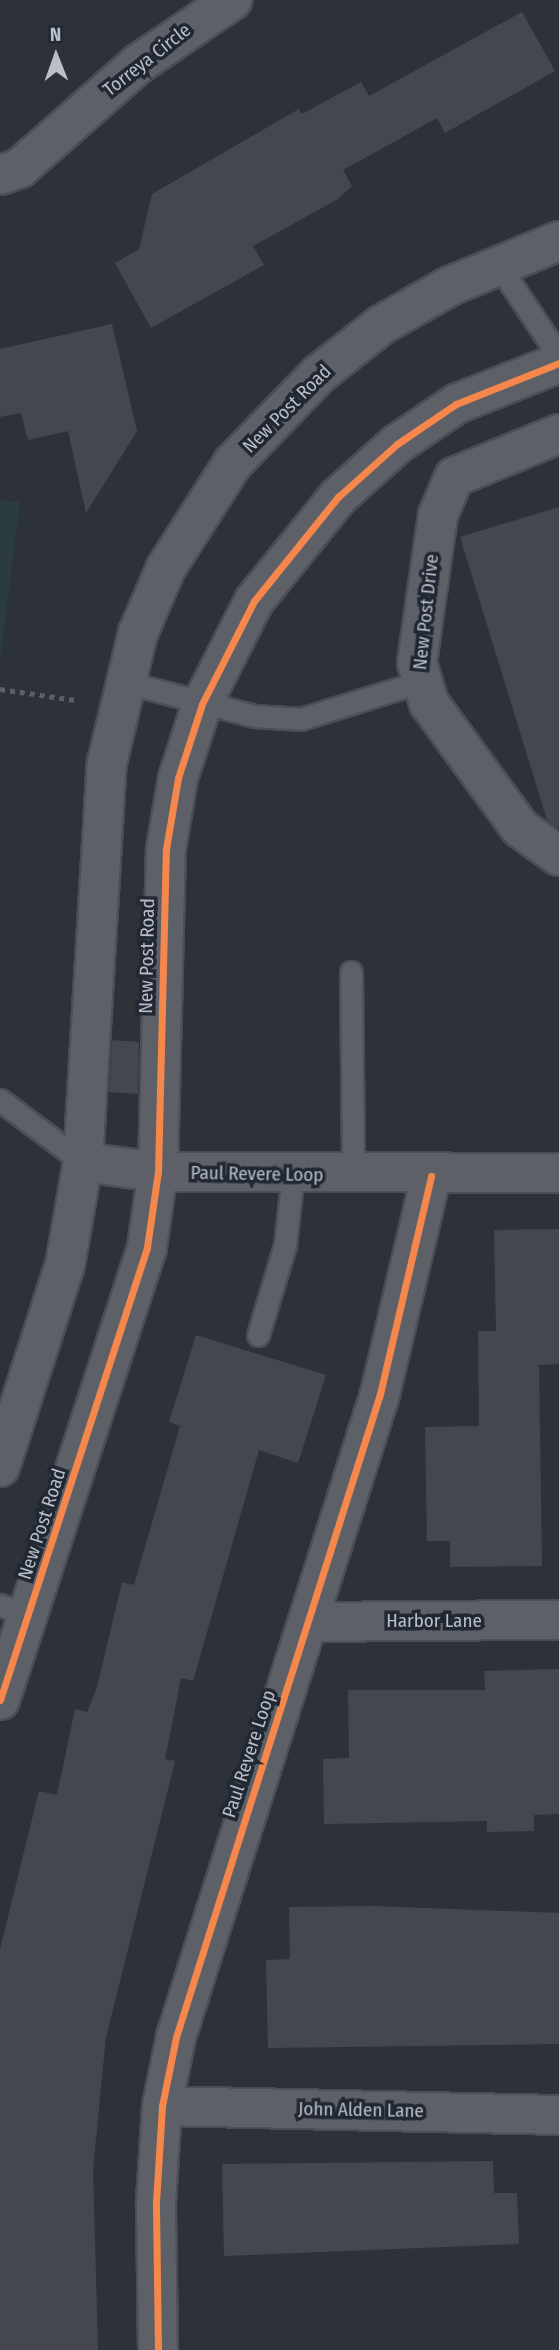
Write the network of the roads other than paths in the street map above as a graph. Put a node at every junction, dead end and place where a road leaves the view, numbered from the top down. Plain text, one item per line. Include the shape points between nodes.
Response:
1 (208, 6) edge
2 (0, 175) edge
3 (559, 241) edge
4 (499, 266) junction
5 (559, 356) edge
6 (559, 363) edge
7 (559, 434) edge
8 (419, 682) junction
9 (121, 696) junction
10 (202, 704) junction
11 (559, 856) edge
12 (351, 972) dead end
13 (0, 1100) edge
14 (83, 1163) junction
15 (158, 1172) junction
16 (559, 1173) edge
17 (293, 1174) junction
18 (353, 1175) junction
19 (431, 1176) junction
20 (258, 1335) dead end
21 (12, 1393) edge
22 (0, 1467) edge
23 (14, 1610) edge
24 (559, 1620) edge
25 (308, 1622) junction
26 (0, 1700) edge
27 (162, 2106) junction
28 (559, 2115) edge
29 (158, 2350) edge

1 - 2 street, Torreya Circle via 20,167
3 - 4 street, New Post Road
4 - 5 lane
4 - 9 street, New Post Road via 381,325 274,417 197,513 166,568
6 - 10 street, New Post Road via 456,404 397,444 338,497 254,601
7 - 8 street, New Post Drive via 454,477 438,515
8 - 10 lane via 301,719
8 - 11 street, New Post Drive via 520,828
9 - 10 lane
9 - 14 street, New Post Road via 100,827
10 - 15 street, New Post Road via 178,778 166,849
12 - 18 lane
13 - 14 lane
14 - 15 street, Paul Revere Loop
14 - 21 street, New Post Road via 65,1265
15 - 17 street, Paul Revere Loop
15 - 23 street, New Post Road via 127,1318
16 - 19 street, Paul Revere Loop
17 - 18 street, Paul Revere Loop
17 - 20 lane via 285,1245
18 - 19 street, Paul Revere Loop
19 - 25 street, Paul Revere Loop via 380,1394
21 - 22 street, New Post Road
23 - 26 street, New Post Road
24 - 25 street, Harbor Lane
25 - 27 street, Paul Revere Loop via 201,1949
27 - 28 street, John Alden Lane
27 - 29 street, Paul Revere Loop

